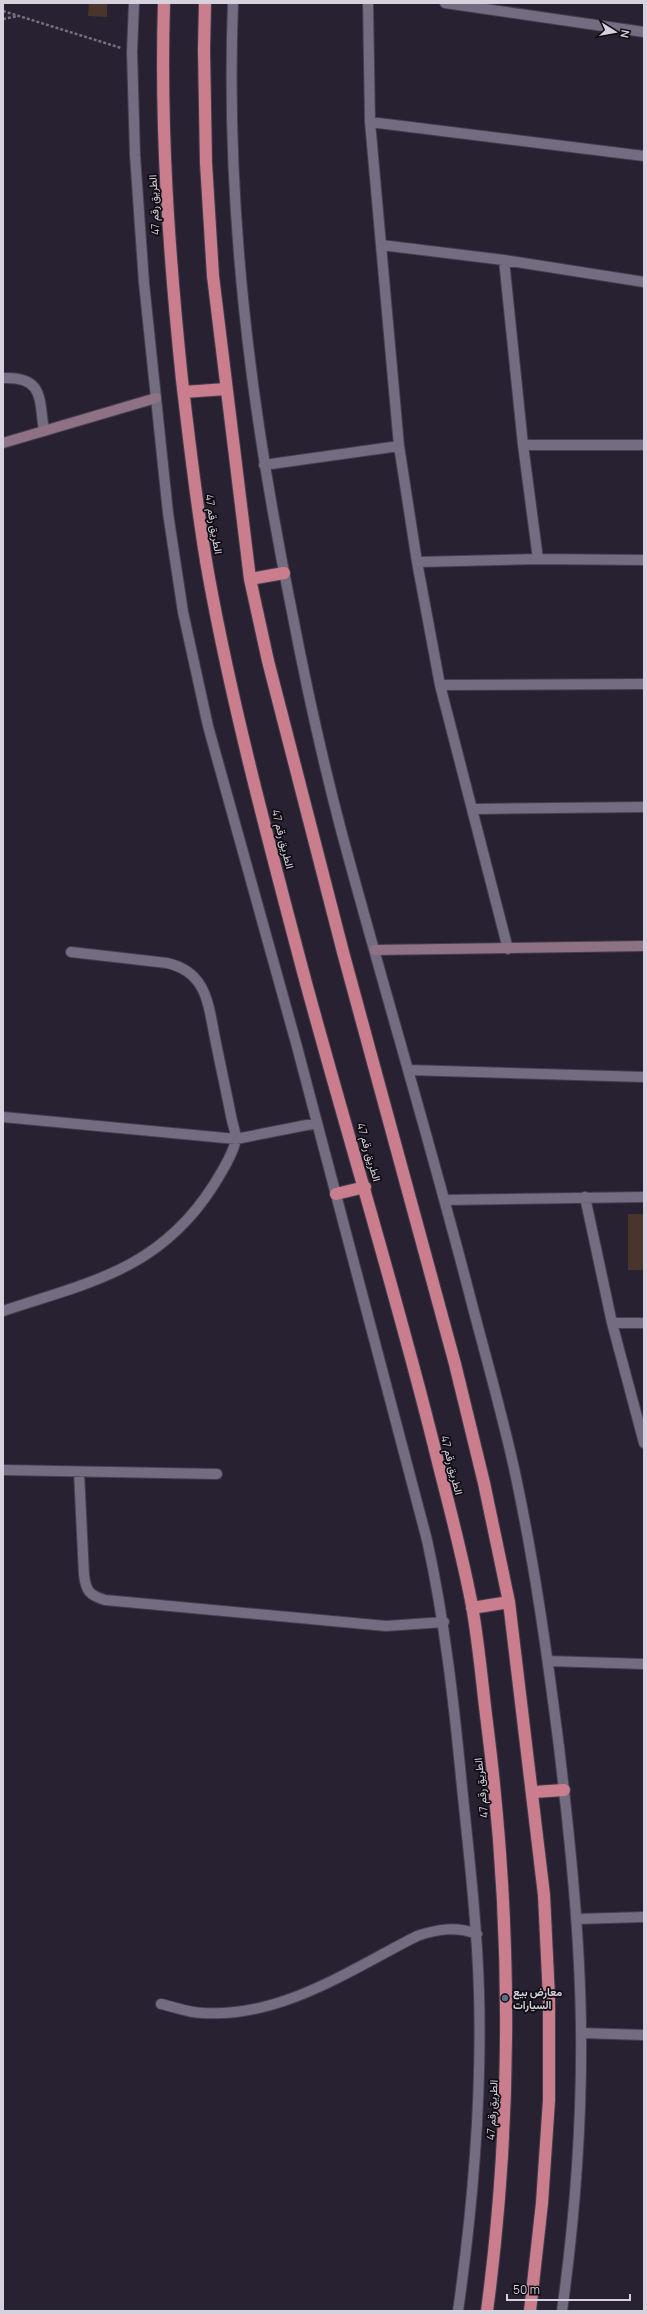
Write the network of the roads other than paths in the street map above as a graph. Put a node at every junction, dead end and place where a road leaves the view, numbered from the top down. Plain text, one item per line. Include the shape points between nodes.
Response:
1 (134, 3) edge
2 (164, 3) edge
3 (205, 3) edge
4 (233, 3) edge
5 (368, 3) edge
6 (445, 3) edge
7 (644, 32) edge
8 (370, 122) junction
9 (644, 156) edge
10 (381, 245) junction
11 (504, 260) junction
12 (644, 282) edge
13 (3, 378) edge
14 (226, 389) junction
15 (184, 392) junction
16 (156, 398) junction
17 (44, 431) junction
18 (3, 442) edge
19 (523, 444) junction
20 (644, 445) edge
21 (399, 446) junction
22 (264, 465) junction
23 (538, 559) junction
24 (644, 560) edge
25 (417, 562) junction
26 (284, 573) junction
27 (250, 579) junction
28 (644, 684) edge
29 (440, 685) junction
30 (644, 807) edge
31 (474, 809) junction
32 (644, 946) edge
33 (508, 949) junction
34 (374, 950) junction
35 (71, 952) dead end
36 (409, 1070) junction
37 (644, 1077) edge
38 (3, 1117) edge
39 (317, 1123) junction
40 (236, 1139) junction
41 (365, 1186) junction
42 (336, 1194) junction
43 (585, 1197) junction
44 (644, 1197) edge
45 (445, 1200) junction
46 (3, 1311) edge
47 (612, 1322) junction
48 (644, 1323) edge
49 (644, 1443) edge
50 (3, 1470) edge
51 (78, 1472) junction
52 (217, 1474) dead end
53 (509, 1602) junction
54 (472, 1608) junction
55 (444, 1622) junction
56 (548, 1661) junction
57 (644, 1664) edge
58 (564, 1790) junction
59 (534, 1792) junction
60 (644, 1917) edge
61 (576, 1919) junction
62 (477, 1934) junction
63 (162, 2004) dead end
64 (581, 2033) junction
65 (644, 2035) edge
66 (458, 2311) edge
67 (487, 2311) edge
68 (530, 2311) edge
69 (562, 2311) edge

1 - 16 street via 132,52 135,155 144,283
2 - 15 highway, الطريق رقم 47 via 164,158 171,275
3 - 14 highway via 206,163 213,276
4 - 22 street via 232,95 239,248 245,324
5 - 8 street
6 - 7 street
8 - 9 street
8 - 10 street
10 - 11 street
10 - 21 street
11 - 12 street
11 - 19 street
13 - 17 street via 29,381 38,390
14 - 15 highway
14 - 27 highway
15 - 41 highway, الطريق رقم 47 via 199,515 227,667 303,970
16 - 17 street
16 - 39 street via 175,562 195,669
17 - 18 street
19 - 20 street
19 - 23 street
21 - 22 street
21 - 25 street
22 - 26 street
23 - 24 street
23 - 25 street
25 - 29 street
26 - 27 highway
26 - 34 street via 340,826
27 - 53 highway via 268,661 343,952 455,1364
28 - 29 street
29 - 31 street
30 - 31 street
31 - 33 street
32 - 33 street
33 - 34 street
34 - 36 street
35 - 40 street via 167,963 192,973 206,996
36 - 37 street
36 - 45 street
38 - 40 street
39 - 40 street
39 - 42 street
40 - 46 street via 221,1173 201,1205 176,1232 147,1256 114,1274
41 - 42 highway
41 - 54 highway, الطريق رقم 47 via 415,1369
42 - 55 street via 427,1540
43 - 44 street
43 - 45 street
43 - 47 street
45 - 56 street via 513,1466 531,1554
47 - 48 street
47 - 49 street
50 - 51 street
51 - 52 street
51 - 55 street via 84,1575 86,1589 93,1596 105,1600 367,1625 408,1626
53 - 54 highway
53 - 59 highway
54 - 67 highway, الطريق رقم 47 via 495,1782 506,1956 504,2130 498,2218
55 - 62 street
56 - 57 street
56 - 58 street
58 - 59 highway
58 - 61 street
59 - 68 highway via 545,1910 549,1998 549,2100 542,2203
60 - 61 street
61 - 64 street
62 - 63 street via 462,1928 432,1931 417,1936 297,1997 264,2008 243,2012 201,2013
62 - 66 street via 477,2119
64 - 65 street
64 - 69 street via 574,2208

